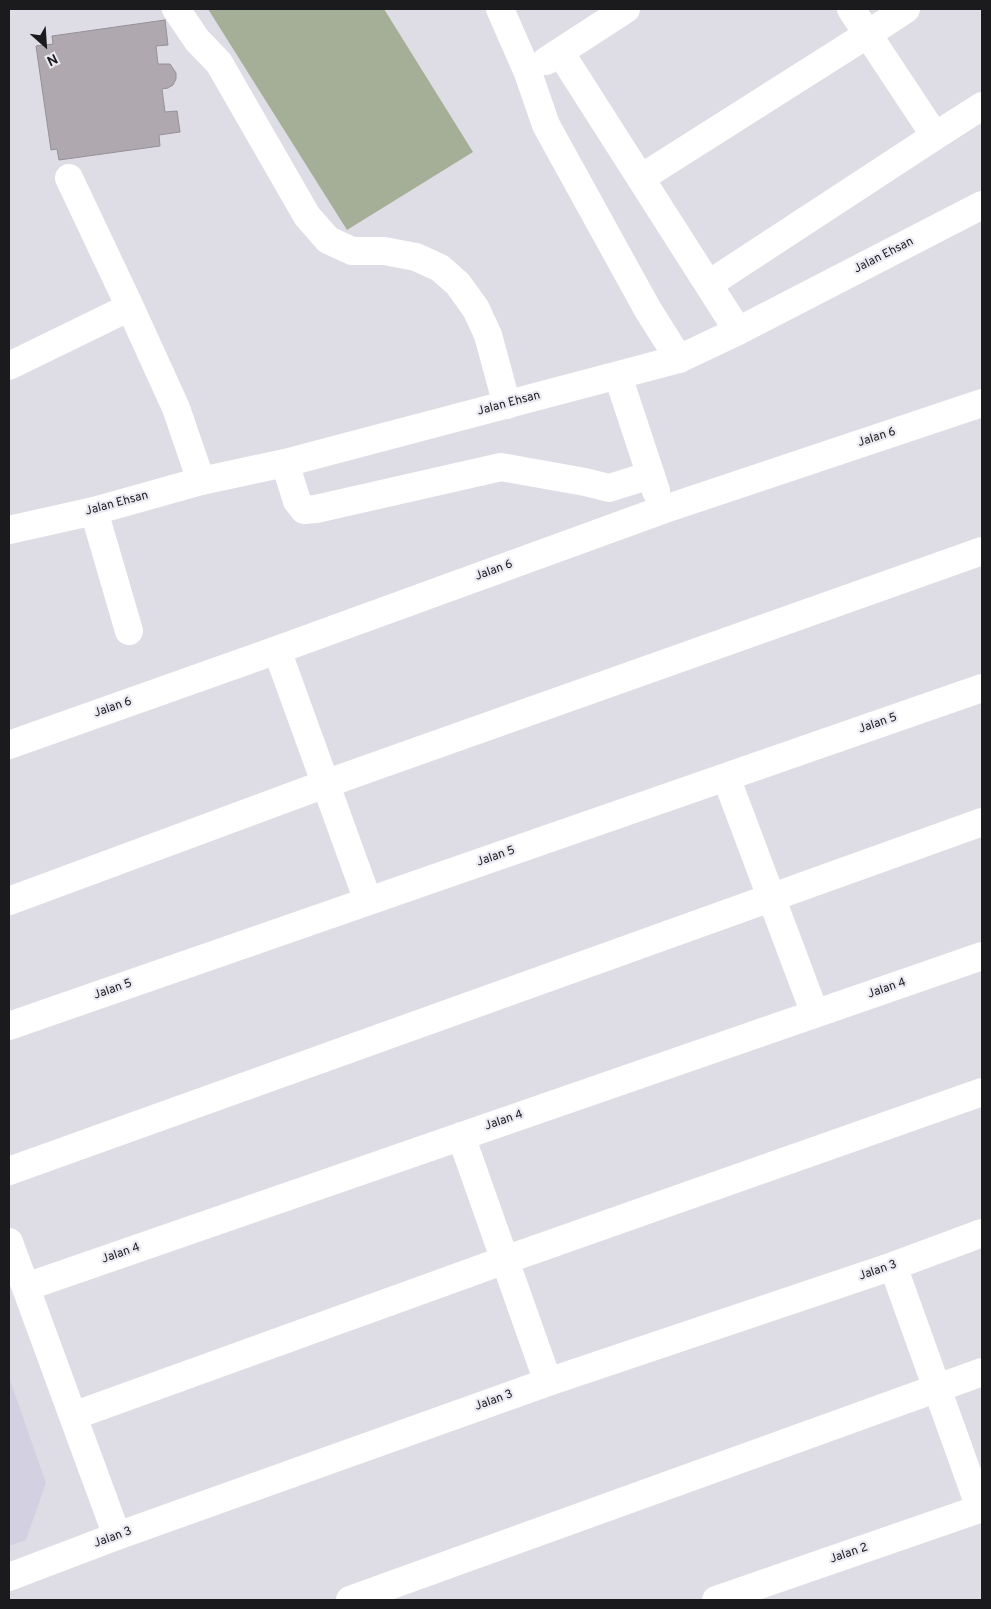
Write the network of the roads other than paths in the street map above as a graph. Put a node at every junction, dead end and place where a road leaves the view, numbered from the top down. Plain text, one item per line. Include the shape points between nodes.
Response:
1 (176, 9) edge
2 (500, 9) edge
3 (626, 9) edge
4 (851, 9) edge
5 (906, 9) edge
6 (868, 34) junction
7 (560, 52) junction
8 (528, 72) junction
9 (982, 106) edge
10 (934, 136) junction
11 (69, 178) dead end
12 (641, 178) junction
13 (982, 205) edge
14 (709, 284) junction
15 (130, 307) junction
16 (738, 331) junction
17 (679, 359) junction
18 (9, 366) edge
19 (618, 376) junction
20 (982, 403) edge
21 (507, 405) junction
22 (286, 463) junction
23 (650, 475) junction
24 (201, 481) junction
25 (662, 510) junction
26 (94, 511) junction
27 (9, 530) edge
28 (982, 551) edge
29 (129, 631) dead end
30 (277, 650) junction
31 (982, 688) edge
32 (9, 745) edge
33 (726, 777) junction
34 (326, 784) junction
35 (982, 822) edge
36 (772, 898) junction
37 (9, 901) edge
38 (368, 902) junction
39 (982, 956) edge
40 (815, 1014) junction
41 (9, 1026) edge
42 (982, 1092) edge
43 (461, 1136) junction
44 (9, 1170) edge
45 (982, 1233) edge
46 (9, 1242) edge
47 (505, 1260) junction
48 (893, 1266) junction
49 (26, 1287) junction
50 (982, 1372) edge
51 (548, 1382) junction
52 (937, 1388) junction
53 (73, 1416) junction
54 (981, 1508) edge
55 (117, 1536) junction
56 (9, 1576) edge
57 (350, 1600) edge
58 (716, 1600) edge

1 - 21 street via 197,40 219,63 307,216 328,240 352,251 384,251 416,257 440,268 458,284 476,308 488,335
2 - 8 street
3 - 7 street
4 - 6 street
5 - 6 street
6 - 10 street
6 - 12 street
7 - 8 street
7 - 12 street
8 - 17 street via 546,125 648,310
9 - 10 street
10 - 14 street
11 - 15 street
12 - 14 street
13 - 16 street, Jalan Ehsan
14 - 16 street
15 - 18 street
15 - 24 street via 176,408
16 - 17 street, Jalan Ehsan
17 - 19 street, Jalan Ehsan
19 - 21 street, Jalan Ehsan
19 - 23 street
20 - 25 street, Jalan 6
21 - 22 street, Jalan Ehsan
22 - 23 street via 297,501 304,510 501,467 609,488
22 - 24 street, Jalan Ehsan
23 - 25 street
24 - 26 street, Jalan Ehsan
25 - 30 street, Jalan 6
26 - 27 street, Jalan Ehsan
26 - 29 street
28 - 34 street
30 - 32 street, Jalan 6
30 - 34 street
31 - 33 street, Jalan 5
33 - 36 street
33 - 38 street, Jalan 5
34 - 37 street
34 - 38 street
35 - 36 street
36 - 40 street
36 - 44 street
38 - 41 street, Jalan 5
39 - 40 street, Jalan 4
40 - 43 street, Jalan 4
42 - 47 street
43 - 47 street
43 - 49 street, Jalan 4
45 - 48 street, Jalan 3
46 - 49 street
47 - 51 street
47 - 53 street
48 - 51 street, Jalan 3
48 - 52 street
49 - 53 street
50 - 52 street
51 - 55 street, Jalan 3
52 - 54 street
52 - 57 street
53 - 55 street
54 - 58 street, Jalan 2
55 - 56 street, Jalan 3

